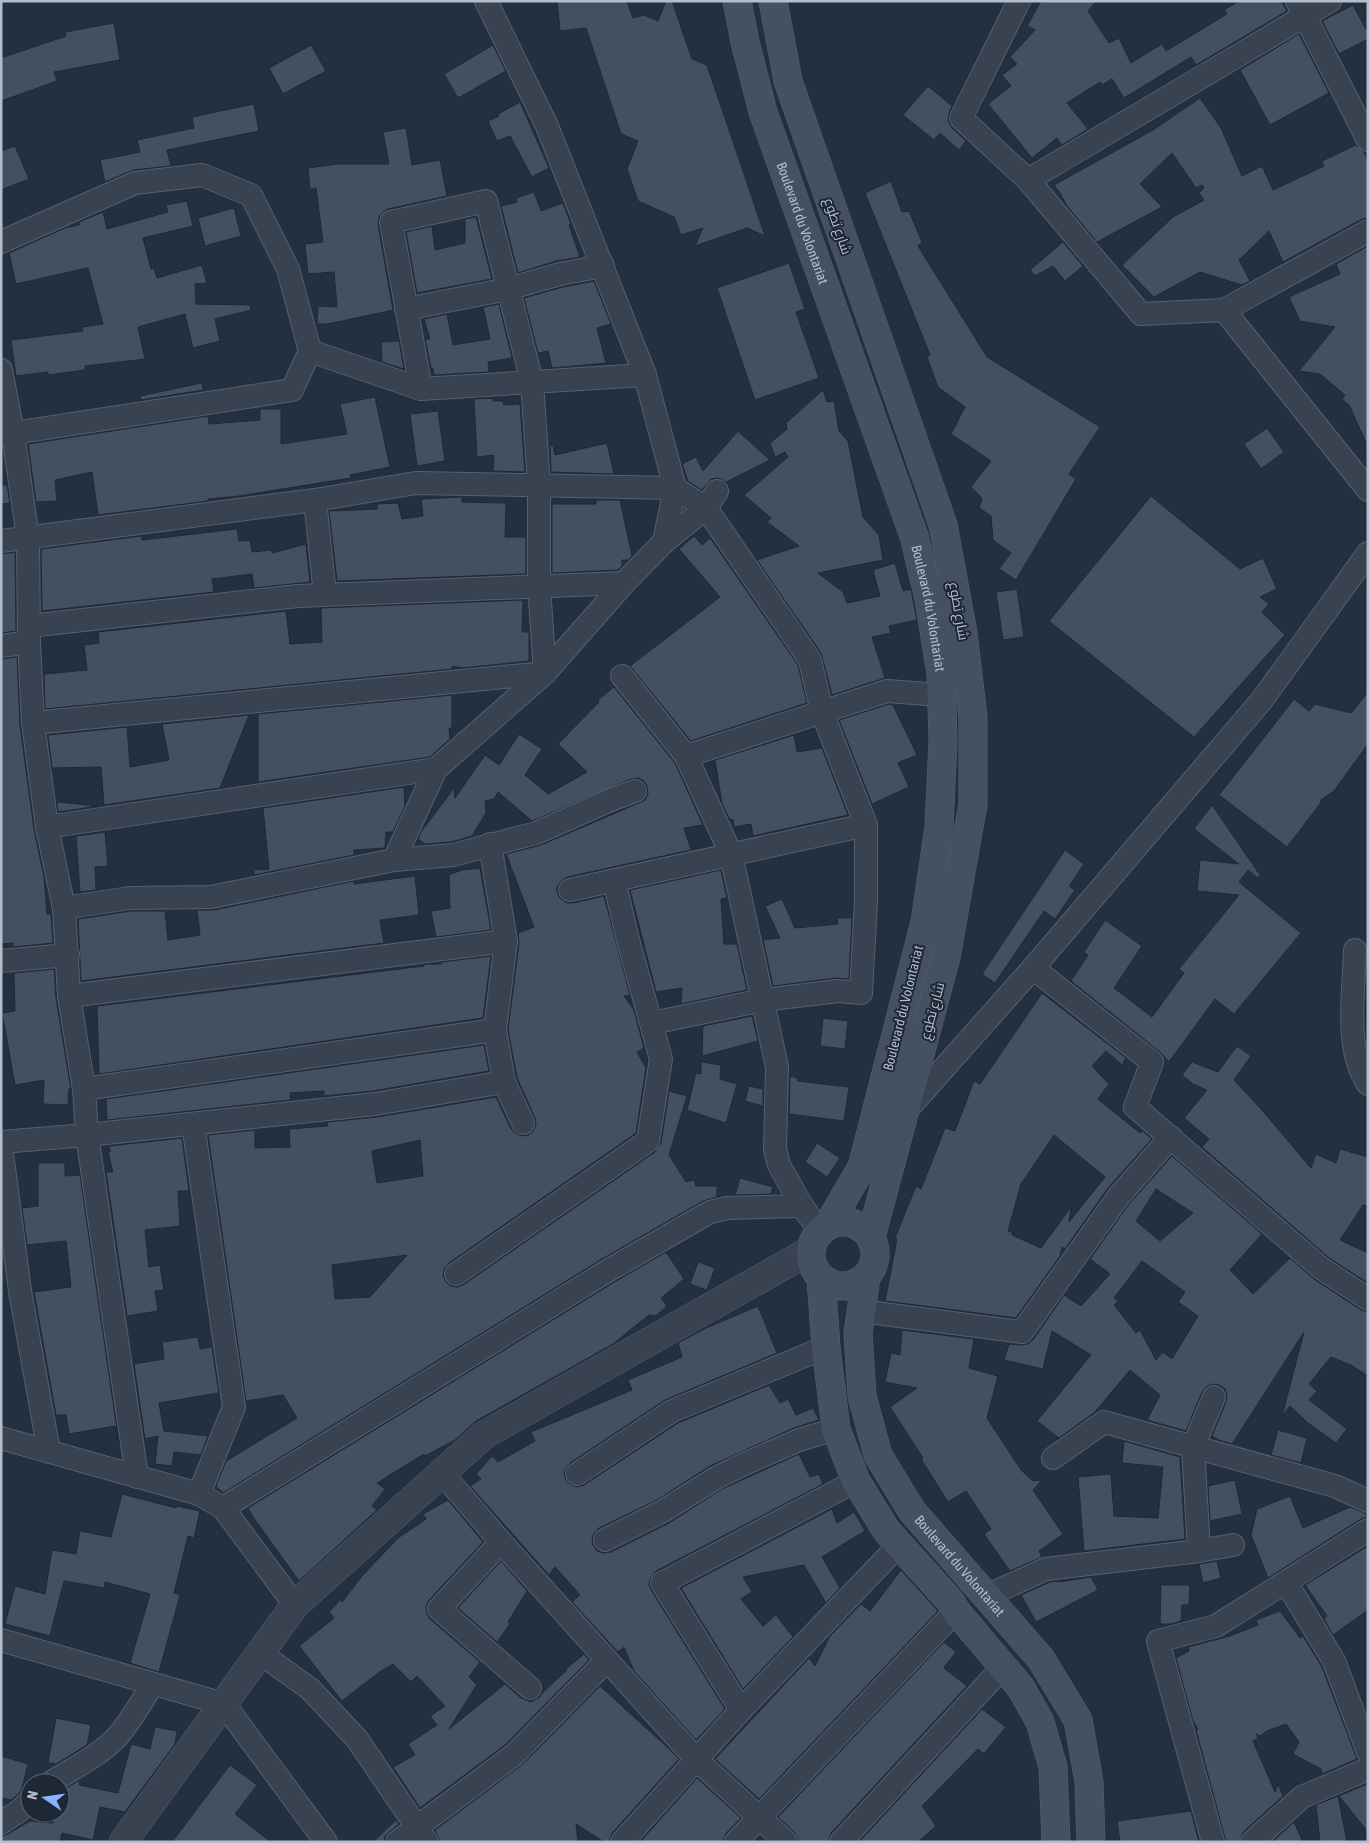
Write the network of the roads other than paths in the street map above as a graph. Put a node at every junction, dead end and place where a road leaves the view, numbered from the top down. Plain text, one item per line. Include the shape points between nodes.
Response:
1 (486, 1) edge
2 (724, 1) edge
3 (737, 1) edge
4 (774, 1) edge
5 (1019, 1) edge
6 (1330, 1) edge
7 (1301, 8) edge
8 (745, 42) junction
9 (1368, 140) edge
10 (1028, 180) junction
11 (1368, 231) edge
12 (1, 242) edge
13 (603, 266) junction
14 (508, 290) junction
15 (406, 309) junction
16 (1224, 310) junction
17 (310, 351) junction
18 (1, 370) edge
19 (645, 375) junction
20 (532, 382) junction
21 (421, 389) junction
22 (7, 434) edge
23 (539, 485) junction
24 (675, 488) junction
25 (1368, 490) edge
26 (711, 499) junction
27 (315, 500) junction
28 (28, 538) junction
29 (1, 541) edge
30 (664, 542) junction
31 (1368, 552) edge
32 (624, 582) junction
33 (539, 586) junction
34 (325, 594) junction
35 (29, 634) junction
36 (1, 646) edge
37 (545, 673) junction
38 (622, 676) dead end
39 (941, 695) junction
40 (822, 712) junction
41 (33, 723) junction
42 (686, 756) junction
43 (436, 769) junction
44 (635, 791) dead end
45 (866, 825) junction
46 (47, 827) junction
47 (490, 844) junction
48 (730, 854) junction
49 (394, 860) junction
50 (614, 880) junction
51 (570, 890) dead end
52 (64, 908) junction
53 (506, 941) junction
54 (1355, 950) dead end
55 (68, 955) junction
56 (1, 961) edge
57 (1033, 968) junction
58 (69, 996) junction
59 (763, 1000) junction
60 (652, 1024) junction
61 (495, 1030) junction
62 (504, 1082) junction
63 (1368, 1084) edge
64 (84, 1089) junction
65 (905, 1112) junction
66 (523, 1123) dead end
67 (193, 1124) junction
68 (87, 1135) junction
69 (1171, 1137) junction
70 (1, 1143) edge
71 (802, 1206) junction
72 (820, 1236) junction
73 (871, 1237) junction
74 (456, 1274) dead end
75 (866, 1277) junction
76 (821, 1278) junction
77 (1368, 1299) edge
78 (861, 1311) junction
79 (826, 1347) junction
80 (1214, 1397) dead end
81 (836, 1429) junction
82 (3, 1445) edge
83 (1193, 1447) junction
84 (49, 1452) junction
85 (1053, 1458) dead end
86 (442, 1473) junction
87 (577, 1474) dead end
88 (137, 1477) junction
89 (856, 1481) junction
90 (199, 1494) junction
91 (1368, 1501) edge
92 (223, 1508) junction
93 (1368, 1530) edge
94 (605, 1540) dead end
95 (500, 1542) junction
96 (899, 1545) junction
97 (1233, 1545) dead end
98 (1199, 1551) junction
99 (1286, 1582) junction
100 (986, 1596) junction
101 (295, 1605) junction
102 (956, 1611) junction
103 (1, 1640) edge
104 (260, 1654) junction
105 (606, 1661) junction
106 (1004, 1667) junction
107 (153, 1684) junction
108 (530, 1688) dead end
109 (224, 1704) junction
110 (741, 1710) junction
111 (1368, 1752) edge
112 (696, 1759) junction
113 (1368, 1769) edge
114 (67, 1773) edge
115 (20, 1810) edge
116 (759, 1818) junction
117 (1, 1823) edge
118 (422, 1834) edge
119 (123, 1842) edge
120 (326, 1842) edge
121 (397, 1842) edge
122 (622, 1842) edge
123 (736, 1842) edge
124 (786, 1842) edge
125 (841, 1842) edge
126 (1056, 1842) edge
127 (1091, 1842) edge
128 (1212, 1842) edge
129 (1252, 1842) edge

1 - 13 street via 547,126
2 - 8 main road
3 - 8 main road, Boulevard du Volontariat
4 - 65 main road, شارع تطوع via 788,81 943,525 964,642 973,717 973,804 946,956
5 - 10 street via 961,118
6 - 7 street
7 - 9 street
7 - 10 street
8 - 39 main road, Boulevard du Volontariat via 764,112 914,536 929,598 941,674
10 - 16 street via 1141,314
11 - 16 street
12 - 17 street via 135,183 202,176 251,195 288,269
13 - 14 street via 560,274
13 - 19 street
14 - 15 street
14 - 15 street via 486,201 391,222
14 - 20 street
15 - 21 street
16 - 25 street
17 - 21 street
17 - 22 street via 292,390
18 - 22 street
19 - 20 street
19 - 24 street
20 - 21 street
20 - 23 street
22 - 28 street
23 - 24 street
23 - 27 street via 416,483
23 - 33 street
24 - 26 street
24 - 30 street
26 - 30 street
26 - 40 street via 810,660
27 - 28 street
27 - 34 street
28 - 29 street
28 - 35 street
30 - 32 street
31 - 57 street via 1262,700
32 - 33 street
32 - 37 street
33 - 34 street
33 - 37 street
34 - 35 street
35 - 36 street
35 - 41 street
37 - 41 street
37 - 43 street
38 - 42 street
39 - 40 street via 887,692
39 - 72 main road, Boulevard du Volontariat via 943,741 939,827 925,922 862,1167
40 - 42 street
40 - 45 street
41 - 46 street
42 - 48 street
43 - 46 street
43 - 49 street
44 - 47 street via 536,833
45 - 48 street
45 - 59 street via 861,993 838,991
46 - 52 street
47 - 49 street via 453,855
47 - 53 street
48 - 50 street
48 - 59 street
49 - 52 street via 211,896 130,898
50 - 51 street
50 - 60 street
52 - 55 street
53 - 58 street
53 - 61 street
54 - 63 street via 1353,1037 1360,1072
55 - 56 street
55 - 58 street
57 - 65 street
57 - 69 street via 1152,1062 1135,1107
58 - 64 street
59 - 60 street
59 - 71 street via 777,1067 775,1150 779,1165
60 - 74 street via 661,1059 648,1141
61 - 62 street
61 - 64 street
62 - 66 street
62 - 67 street via 375,1104
64 - 68 street
65 - 73 main road, شارع تطوع
67 - 68 street
67 - 90 street via 234,1407
68 - 70 street
68 - 88 street
69 - 77 street via 1321,1268
69 - 78 street via 1119,1196 1022,1332
70 - 84 street via 20,1292
71 - 72 street
71 - 92 street via 727,1208 710,1212 609,1270
72 - 73 main road via 837,1222 847,1222 856,1224
72 - 76 main road via 813,1265
72 - 86 street via 484,1435
73 - 75 main road via 875,1258
75 - 76 main road via 849,1286 839,1286
75 - 78 main road, Boulevard du Volontariat
76 - 79 main road
78 - 100 main road, Boulevard du Volontariat via 858,1333 862,1396 878,1455 912,1512
79 - 81 main road
79 - 87 street via 672,1411
80 - 83 street
81 - 89 main road
81 - 94 street via 800,1440 744,1464
82 - 84 street
83 - 85 street via 1104,1422
83 - 91 street via 1335,1486
83 - 98 street
84 - 88 street
86 - 95 street
86 - 101 street
88 - 90 street
89 - 96 main road
89 - 110 street via 662,1583
90 - 92 street
92 - 101 street
93 - 99 street
95 - 105 street
95 - 108 street via 439,1609
96 - 102 main road
96 - 110 street
97 - 98 street
98 - 100 street via 1046,1569
99 - 111 street via 1334,1661
99 - 128 street via 1216,1626 1158,1641
100 - 127 main road, Boulevard du Volontariat via 1041,1659 1078,1720 1089,1782
101 - 104 street
102 - 106 main road
102 - 116 street
103 - 107 street
104 - 109 street
104 - 118 street via 310,1689 357,1739
105 - 112 street
105 - 118 street via 514,1755
106 - 125 street
106 - 126 main road via 1021,1688 1040,1722 1053,1767
107 - 109 street
107 - 114 street via 115,1739
109 - 119 street
109 - 120 street
110 - 112 street
112 - 116 street
112 - 122 street
113 - 129 street via 1302,1797
115 - 117 street
116 - 123 street
116 - 124 street
118 - 121 street

